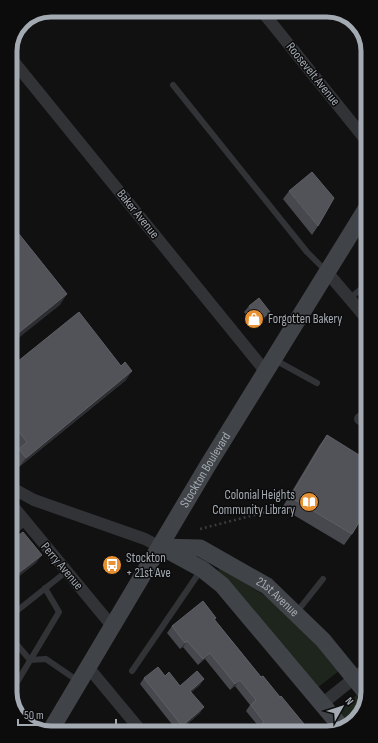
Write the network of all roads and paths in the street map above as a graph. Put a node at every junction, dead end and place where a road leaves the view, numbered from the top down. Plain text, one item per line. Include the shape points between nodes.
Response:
1 (267, 17) edge
2 (17, 65) edge
3 (173, 85) dead end
4 (361, 134) edge
5 (361, 217) edge
6 (327, 272) junction
7 (361, 289) edge
8 (350, 298) junction
9 (361, 312) edge
10 (269, 365) junction
11 (317, 383) dead end
12 (17, 491) edge
13 (17, 511) edge
14 (270, 511) dead end
15 (26, 522) junction
16 (17, 529) edge
17 (200, 529) dead end
18 (160, 547) junction
19 (202, 569) junction
20 (67, 571) junction
21 (323, 579) dead end
22 (45, 588) junction
23 (17, 611) edge
24 (296, 613) junction
25 (112, 626) junction
26 (17, 645) edge
27 (30, 660) junction
28 (88, 667) junction
29 (132, 671) dead end
30 (361, 672) edge
31 (354, 678) junction
32 (17, 682) edge
33 (79, 682) junction
34 (361, 687) edge
35 (322, 704) junction
36 (338, 723) edge
37 (53, 726) edge
38 (137, 726) edge

1 - 4 street, Roosevelt Avenue
2 - 10 street, Baker Avenue
3 - 6 lane via 307,252
5 - 6 main road, Stockton Boulevard
6 - 8 street
6 - 10 main road, Stockton Boulevard
7 - 8 lane
8 - 9 street
10 - 11 lane
10 - 18 main road, Stockton Boulevard
12 - 18 street, 21st Avenue via 34,500 145,539
13 - 15 street, Perry Avenue
14 - 17 path
15 - 16 lane
15 - 20 street, Perry Avenue
18 - 19 main road, 21st Avenue
18 - 24 main road, 21st Avenue via 200,548 267,586
18 - 25 main road, Stockton Boulevard
19 - 29 lane
19 - 35 main road, 21st Avenue via 222,585
20 - 22 lane
20 - 25 street, Perry Avenue
21 - 24 lane
22 - 23 lane
22 - 27 lane via 60,612
24 - 31 main road, 21st Avenue via 323,640
25 - 28 main road, Stockton Boulevard
26 - 27 lane
27 - 32 lane
27 - 33 lane via 46,658
28 - 33 main road, Stockton Boulevard
28 - 38 street
30 - 31 street
31 - 34 main road, 21st Avenue
31 - 35 street
33 - 37 main road, Stockton Boulevard
35 - 36 main road, 21st Avenue

